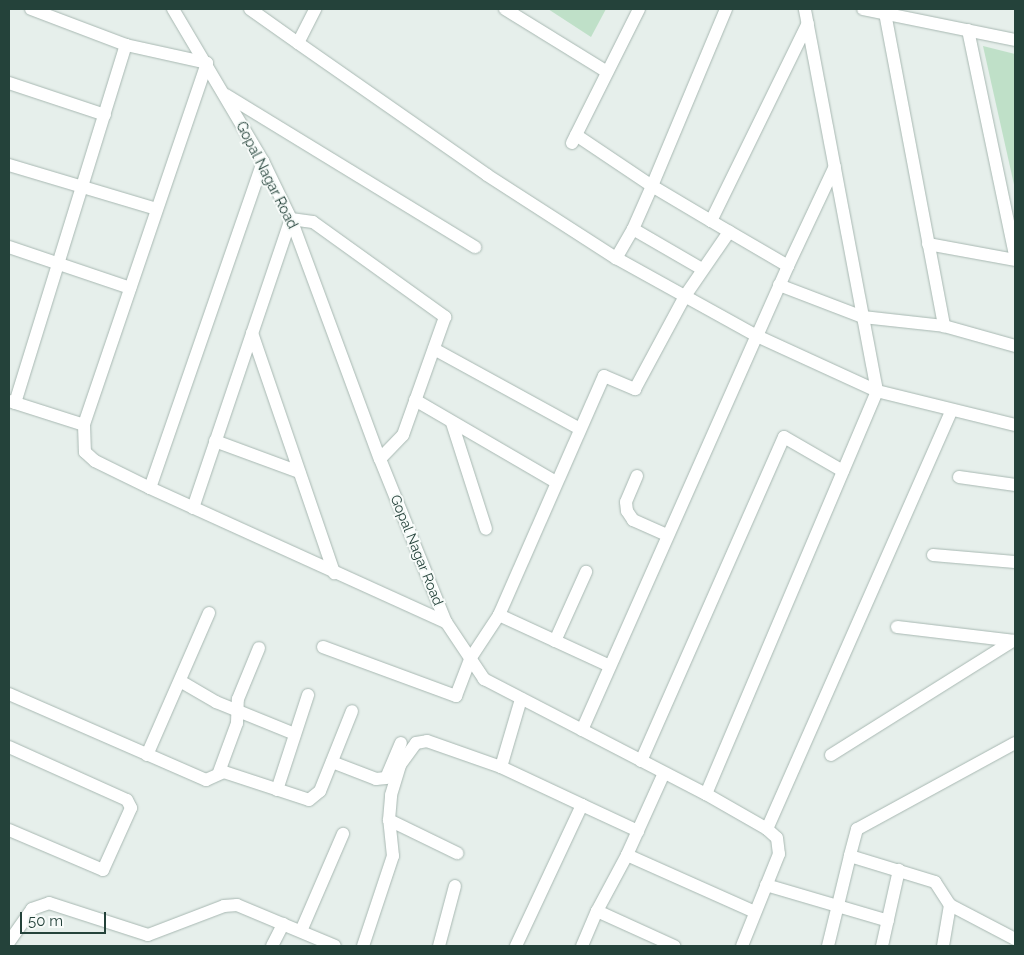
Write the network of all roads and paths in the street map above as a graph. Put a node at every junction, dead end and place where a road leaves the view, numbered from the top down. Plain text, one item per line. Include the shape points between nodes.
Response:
1 (31, 9) edge
2 (173, 9) edge
3 (250, 9) edge
4 (315, 9) edge
5 (505, 9) edge
6 (640, 9) edge
7 (726, 9) edge
8 (805, 9) edge
9 (863, 9) edge
10 (885, 13) junction
11 (808, 22) junction
12 (968, 30) junction
13 (1015, 40) edge
14 (298, 43) junction
15 (126, 45) junction
16 (207, 63) junction
17 (608, 72) junction
18 (9, 83) edge
19 (224, 93) junction
20 (105, 115) junction
21 (263, 162) junction
22 (9, 165) edge
23 (835, 166) junction
24 (652, 186) junction
25 (82, 187) junction
26 (157, 209) junction
27 (291, 219) junction
28 (710, 221) junction
29 (634, 229) junction
30 (729, 232) junction
31 (928, 244) junction
32 (9, 247) edge
33 (475, 247) dead end
34 (1015, 254) edge
35 (616, 258) junction
36 (1015, 260) edge
37 (58, 265) junction
38 (788, 266) junction
39 (702, 269) junction
40 (779, 285) junction
41 (130, 288) junction
42 (685, 296) junction
43 (863, 317) junction
44 (944, 326) junction
45 (252, 333) junction
46 (757, 336) junction
47 (1015, 346) edge
48 (434, 349) junction
49 (877, 391) junction
50 (415, 400) junction
51 (12, 402) edge
52 (952, 410) junction
53 (452, 423) junction
54 (84, 425) junction
55 (1015, 425) edge
56 (580, 429) junction
57 (215, 441) junction
58 (380, 459) junction
59 (843, 471) junction
60 (299, 472) junction
61 (637, 476) dead end
62 (959, 477) dead end
63 (556, 482) junction
64 (1015, 485) edge
65 (150, 488) junction
66 (193, 508) junction
67 (486, 529) dead end
68 (667, 536) junction
69 (933, 555) dead end
70 (1015, 562) edge
71 (586, 572) dead end
72 (334, 573) junction
73 (209, 612) dead end
74 (499, 615) junction
75 (446, 622) junction
76 (897, 628) dead end
77 (555, 641) junction
78 (1014, 641) edge
79 (324, 647) dead end
80 (259, 648) dead end
81 (470, 659) junction
82 (610, 666) junction
83 (180, 681) junction
84 (9, 694) edge
85 (308, 695) dead end
86 (521, 699) junction
87 (238, 711) junction
88 (352, 712) dead end
89 (582, 730) junction
90 (295, 734) junction
91 (1015, 742) edge
92 (401, 743) dead end
93 (9, 747) edge
94 (831, 754) dead end
95 (148, 755) junction
96 (642, 761) junction
97 (332, 762) junction
98 (500, 767) junction
99 (220, 772) junction
100 (664, 773) junction
101 (277, 790) junction
102 (706, 794) junction
103 (582, 805) junction
104 (389, 820) junction
105 (767, 829) junction
106 (9, 830) edge
107 (638, 830) junction
108 (343, 834) dead end
109 (457, 853) dead end
110 (627, 855) junction
111 (850, 856) junction
112 (899, 870) junction
113 (766, 885) junction
114 (455, 886) dead end
115 (950, 905) junction
116 (838, 907) junction
117 (597, 911) junction
118 (754, 912) junction
119 (888, 921) junction
120 (283, 924) junction
121 (301, 931) junction
122 (1015, 939) edge
123 (9, 942) edge
124 (272, 946) edge
125 (335, 946) edge
126 (363, 946) edge
127 (439, 946) edge
128 (516, 946) edge
129 (582, 946) edge
130 (674, 946) edge
131 (742, 946) edge
132 (828, 946) edge
133 (882, 946) edge
134 (943, 946) edge

1 - 15 street
2 - 16 street, Gopal Nagar Road
3 - 14 street
4 - 14 street
5 - 17 street
6 - 17 street
7 - 24 street
8 - 11 street
9 - 10 street
10 - 12 street
10 - 31 street
11 - 23 street
11 - 28 street
12 - 13 street
12 - 34 street
14 - 35 street via 487,175
15 - 16 street
15 - 20 street
16 - 19 street, Gopal Nagar Road
16 - 26 street
17 - 24 street via 574,139
18 - 20 street
19 - 21 street, Gopal Nagar Road
19 - 33 street
20 - 25 street
21 - 27 street, Gopal Nagar Road
21 - 65 street
22 - 25 street
23 - 38 street
23 - 43 street
24 - 28 street
24 - 29 street
25 - 26 street
25 - 37 street
26 - 41 street
27 - 45 street
27 - 48 street via 313,222 445,317
27 - 58 street, Gopal Nagar Road
28 - 30 street
29 - 35 street
29 - 39 street
30 - 38 street
30 - 39 street
31 - 36 street
31 - 44 street
32 - 37 street
35 - 42 street
37 - 41 street
37 - 51 street
38 - 40 street
39 - 42 street
40 - 43 street
40 - 46 street
41 - 54 street
42 - 46 street
42 - 56 street via 635,389 604,376
43 - 44 street
43 - 49 street
44 - 47 street
45 - 57 street
45 - 60 street
46 - 49 street
46 - 68 street
48 - 50 street
48 - 56 street
49 - 52 street
49 - 59 street
50 - 53 street
50 - 58 street via 403,435
51 - 54 street
52 - 55 street
52 - 105 street
53 - 63 street
53 - 67 street
54 - 65 street via 85,452 95,461
56 - 63 street
57 - 60 street
57 - 66 street
58 - 75 street, Gopal Nagar Road
59 - 96 street via 784,437
59 - 102 street
60 - 72 street
61 - 68 street via 626,502 627,511 633,520
62 - 64 street
63 - 74 street
65 - 66 street
66 - 72 street
68 - 82 street
69 - 70 street
71 - 77 street
72 - 75 street
73 - 83 street
74 - 77 street
74 - 81 street
75 - 81 street, Gopal Nagar Road
76 - 78 street
77 - 82 street
78 - 94 street
79 - 81 street via 451,697 458,693
80 - 87 street via 238,700
81 - 86 street, Gopal Nagar Road via 484,679
82 - 89 street
83 - 87 street
83 - 95 street
84 - 95 street
85 - 90 street
86 - 89 street, Gopal Nagar Road
86 - 98 street
87 - 90 street
87 - 99 street
88 - 97 street
89 - 96 street, Gopal Nagar Road
90 - 101 street
91 - 111 street via 857,829
92 - 97 street via 386,778 376,779
93 - 106 street via 128,800 131,808 104,870
95 - 99 street via 206,780
96 - 100 street, Gopal Nagar Road
97 - 101 street via 313,800
98 - 103 street
98 - 104 street via 427,741 416,743 400,765 391,795
99 - 101 street
100 - 102 street, Gopal Nagar Road
100 - 107 street
102 - 105 street, Gopal Nagar Road
103 - 107 street
103 - 128 street
104 - 109 street
104 - 126 street via 393,856
105 - 113 street via 780,844
107 - 110 street
108 - 121 street
110 - 117 street
110 - 118 street
111 - 112 street
111 - 116 street
112 - 115 street via 935,882
112 - 119 street
113 - 116 street
113 - 118 street
114 - 127 street
115 - 122 street
115 - 134 street
116 - 119 street
116 - 132 street
117 - 129 street
117 - 130 street
118 - 131 street
119 - 133 street
120 - 121 street
120 - 123 street via 236,905 224,906 148,936 49,903 32,909
120 - 124 street
121 - 125 street

